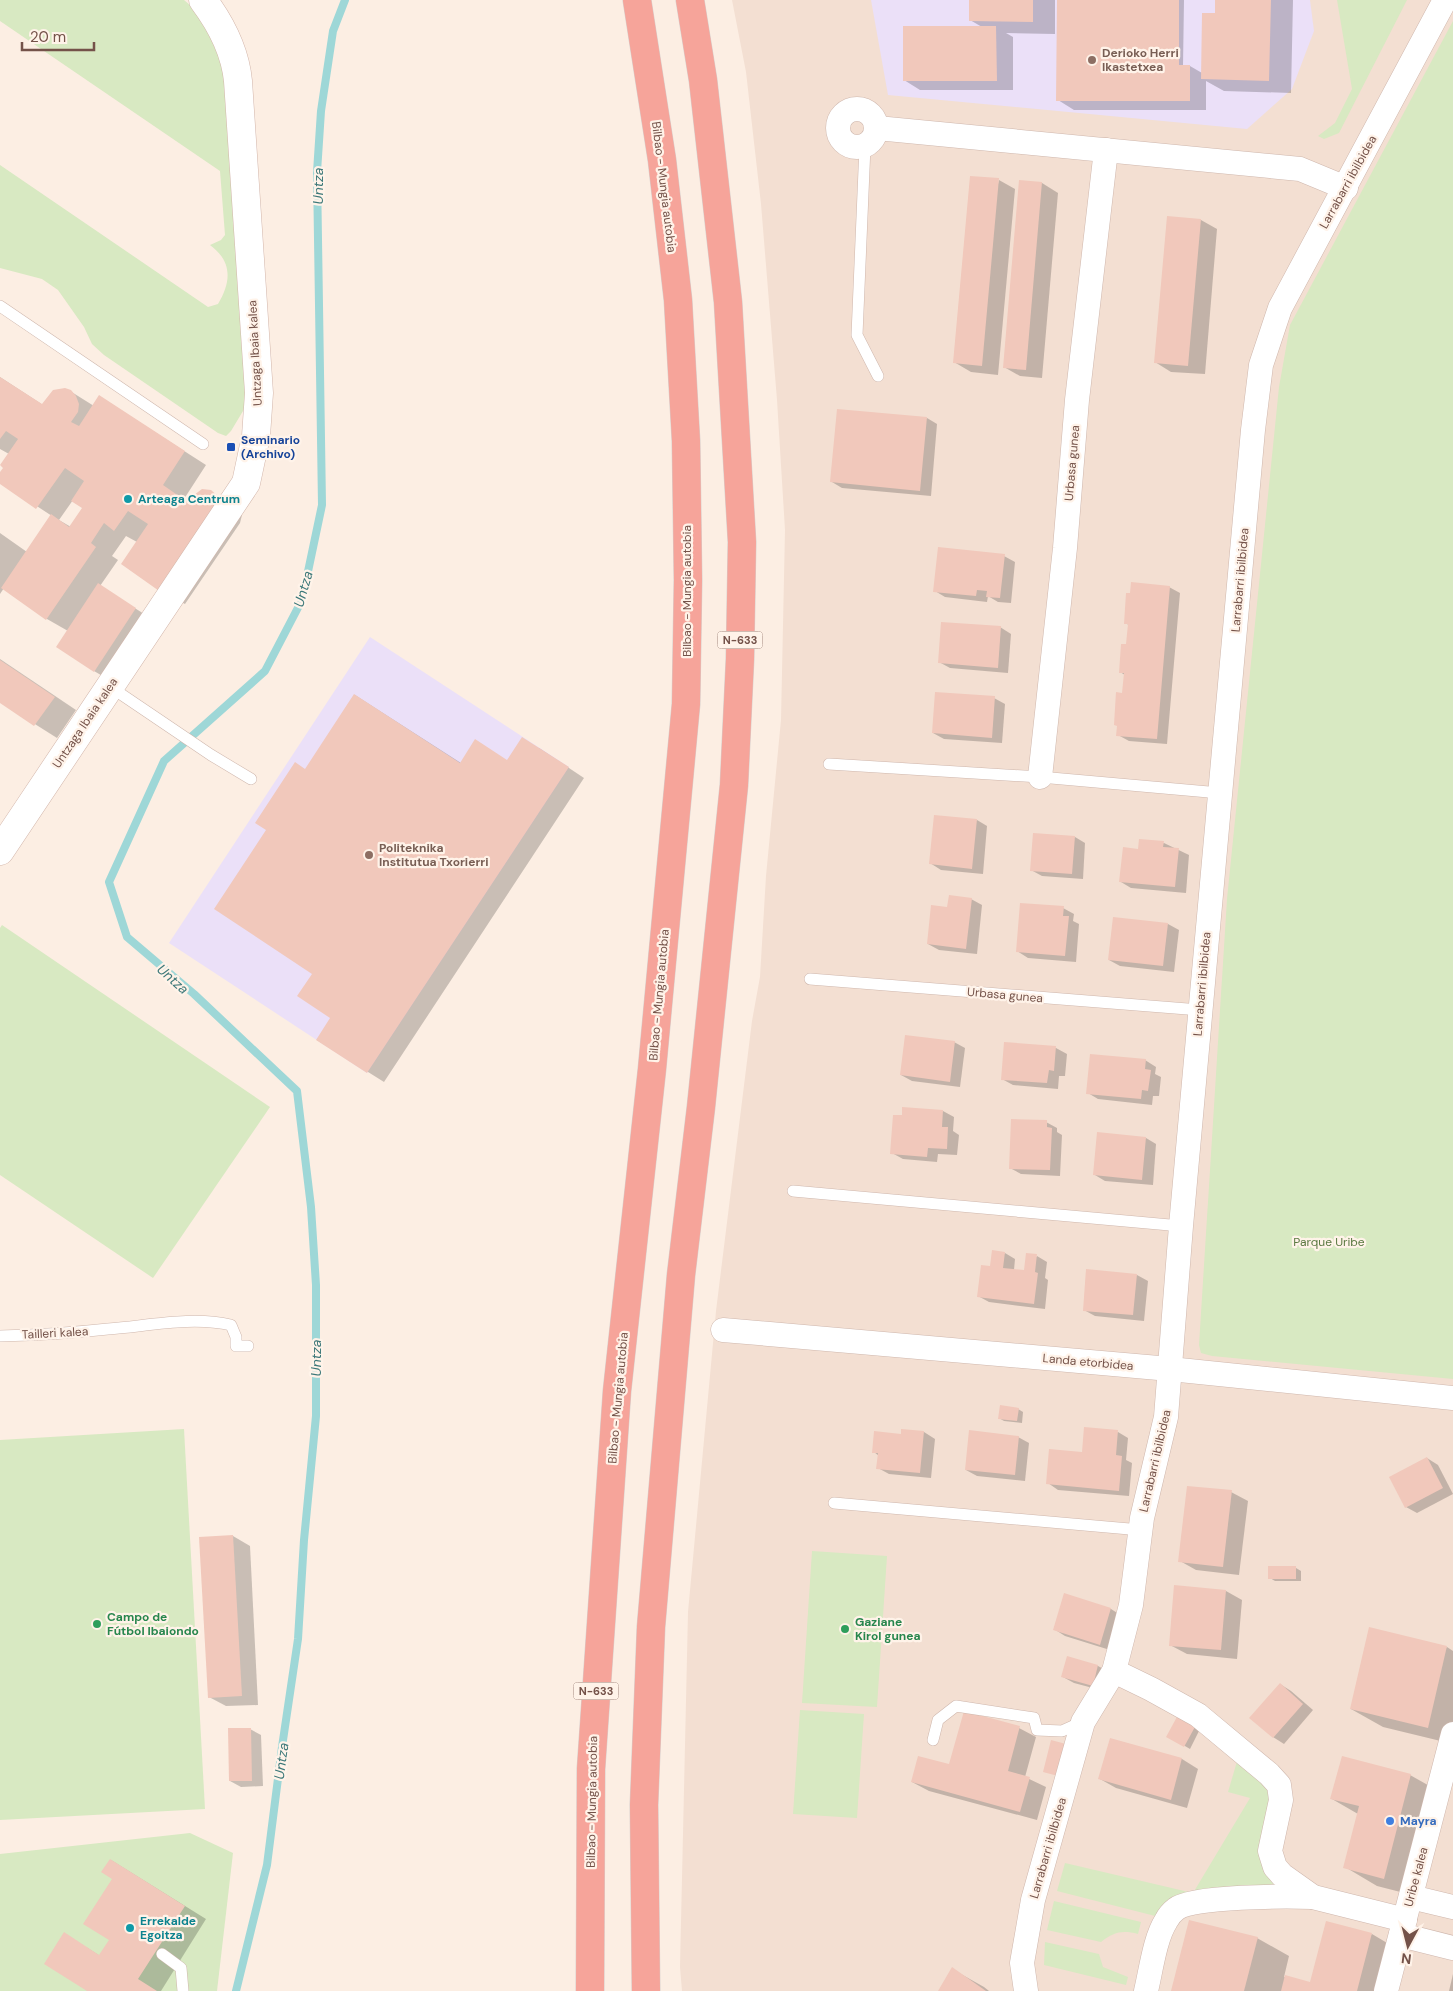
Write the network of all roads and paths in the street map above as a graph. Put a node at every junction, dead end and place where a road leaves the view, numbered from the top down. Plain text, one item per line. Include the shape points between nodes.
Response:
1 (203, 0) edge
2 (1445, 0) edge
3 (690, 2) edge
4 (638, 5) edge
5 (871, 137) joint
6 (1106, 150) junction
7 (1346, 188) junction
8 (0, 306) edge
9 (878, 376) dead end
10 (203, 444) dead end
11 (109, 686) junction
12 (829, 764) dead end
13 (1040, 777) junction
14 (251, 779) dead end
15 (1220, 793) junction
16 (0, 851) edge
17 (810, 979) dead end
18 (1200, 1010) junction
19 (793, 1191) dead end
20 (1181, 1226) junction
21 (723, 1330) dead end
22 (0, 1336) edge
23 (248, 1346) dead end
24 (1170, 1370) junction
25 (1453, 1398) edge
26 (834, 1503) dead end
27 (1141, 1530) junction
28 (1114, 1671) junction
29 (1083, 1722) junction
30 (1452, 1738) edge
31 (933, 1740) dead end
32 (1313, 1897) junction
33 (1411, 1897) junction
34 (1453, 1907) edge
35 (1403, 1928) junction
36 (1453, 1948) edge
37 (162, 1954) dead end
38 (182, 1991) edge
39 (590, 1991) edge
40 (646, 1991) edge
41 (1026, 1991) edge
42 (1146, 1991) edge
43 (1386, 1991) edge

1 - 11 street, Untzaga Ibaia kalea via 222,29 237,68 259,393 256,436 246,484
2 - 7 street, Larrabarri ibilbidea
3 - 40 highway, N-633 via 703,80 728,302 742,542 740,659 734,785 681,1275 651,1628 644,1795
4 - 39 highway, Bilbao - Mungia autobia / N-633 via 662,160 678,300 686,441 686,704 652,1069 617,1392 591,1769
5 - 6 street
5 - 9 lane via 857,335
6 - 7 street via 1300,169
6 - 13 street, Urbasa gunea via 1077,400 1065,548
7 - 15 street, Larrabarri ibilbidea via 1280,308 1261,365
8 - 10 lane
11 - 14 lane
11 - 16 street, Untzaga Ibaia kalea
12 - 13 lane
13 - 15 lane
15 - 18 street, Larrabarri ibilbidea
17 - 18 lane, Urbasa gunea
18 - 20 street, Larrabarri ibilbidea
19 - 20 lane
20 - 24 street, Larrabarri ibilbidea
21 - 24 street, Landa etorbidea
22 - 23 lane, Tailleri kalea via 213,1321 231,1325 236,1346
24 - 25 street, Landa etorbidea
24 - 27 street, Larrabarri ibilbidea via 1166,1417
26 - 27 lane
27 - 28 street, Larrabarri ibilbidea via 1131,1605
28 - 29 street, Larrabarri ibilbidea
28 - 32 street via 1198,1715 1279,1785 1281,1800 1270,1851 1275,1867 1282,1875
29 - 31 lane via 1062,1731 1037,1730 1034,1718 956,1706 938,1720
29 - 41 street, Larrabarri ibilbidea via 1026,1935 1022,1962
30 - 33 street, Uribe kalea
32 - 35 street
32 - 42 street via 1271,1896 1198,1902 1176,1908 1159,1933
33 - 34 street
33 - 35 street, Uribe kalea
35 - 36 street
35 - 43 street, Uribe kalea
37 - 38 lane via 181,1968

